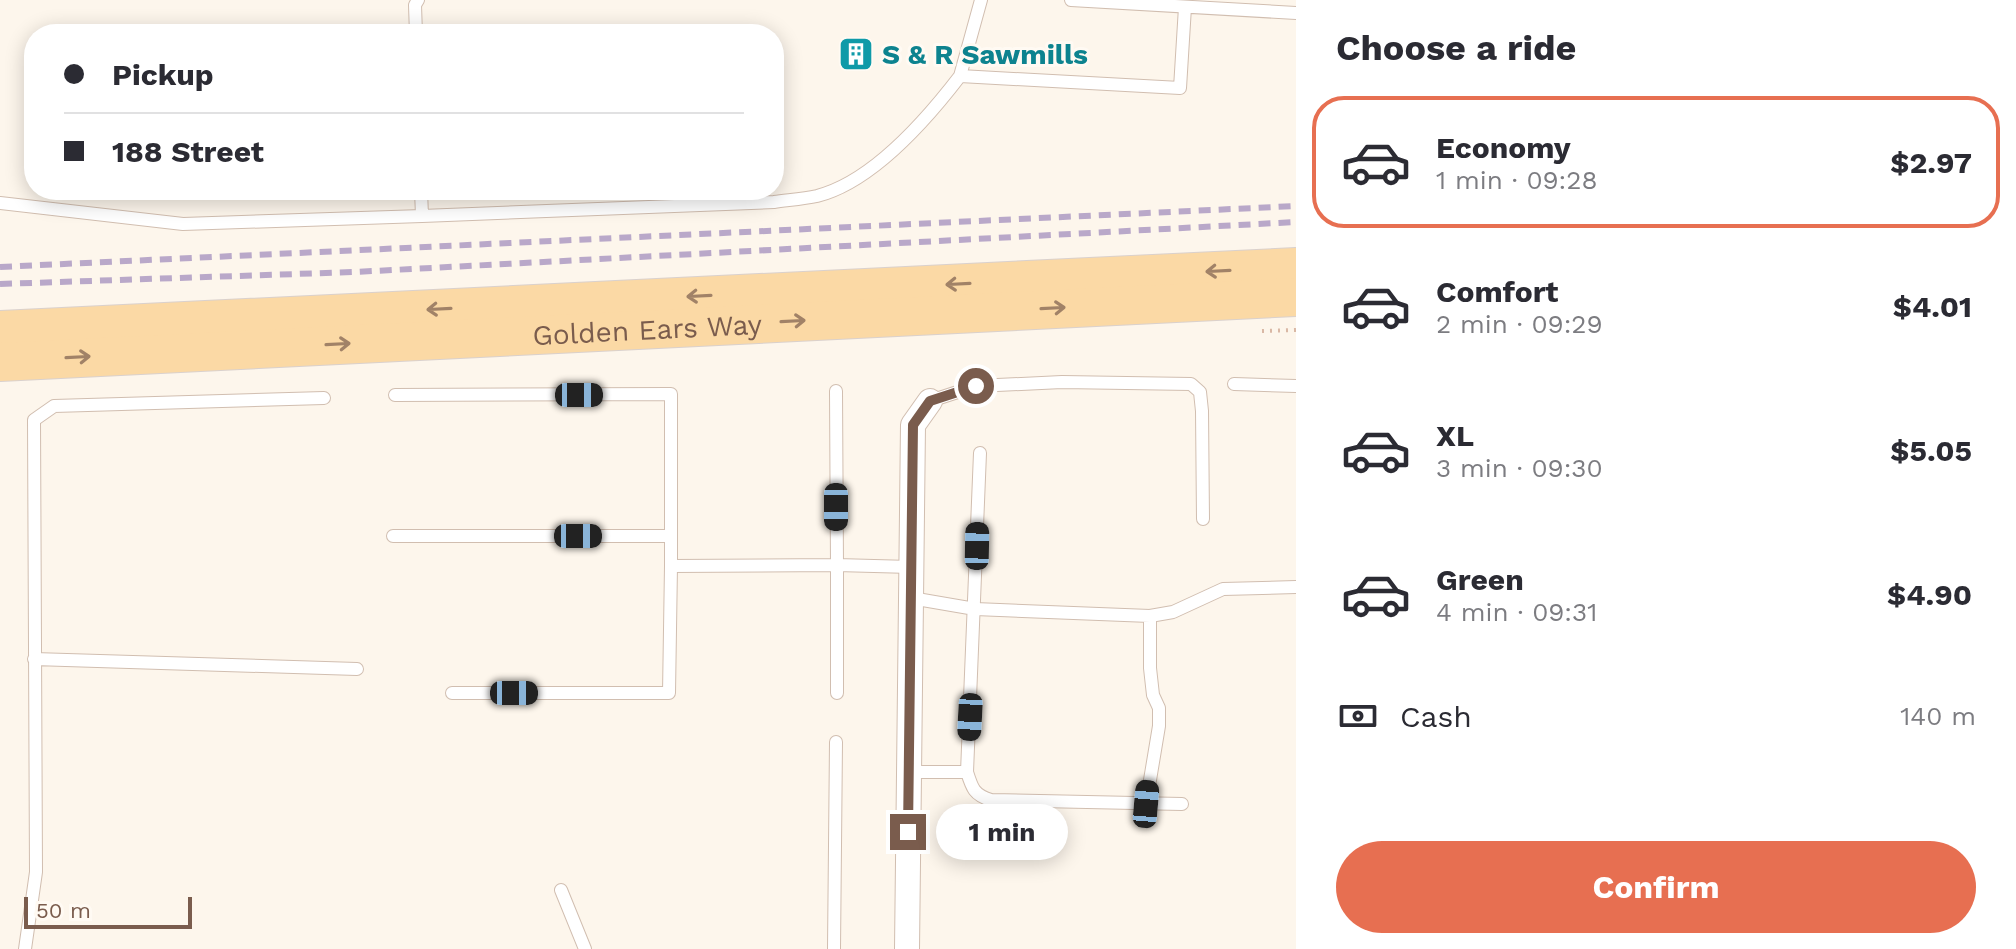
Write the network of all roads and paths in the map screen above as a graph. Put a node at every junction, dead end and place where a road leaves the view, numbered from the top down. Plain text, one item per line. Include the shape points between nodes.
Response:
1 (418, 0) edge
2 (981, 0) edge
3 (1071, 0) edge
4 (1185, 7) junction
5 (1296, 13) edge
6 (416, 24) edge
7 (960, 76) junction
8 (421, 200) edge
9 (0, 203) edge
10 (422, 216) junction
11 (1296, 267) edge
12 (1296, 297) edge
13 (0, 330) edge
14 (0, 362) edge
15 (1234, 384) dead end
16 (1296, 386) edge
17 (836, 391) dead end
18 (395, 395) dead end
19 (324, 398) dead end
20 (930, 401) joint
21 (980, 453) dead end
22 (1203, 519) dead end
23 (393, 536) dead end
24 (670, 536) junction
25 (837, 565) junction
26 (671, 566) junction
27 (911, 567) junction
28 (1296, 587) edge
29 (911, 598) junction
30 (975, 609) junction
31 (1150, 616) junction
32 (34, 659) junction
33 (357, 669) dead end
34 (452, 693) dead end
35 (837, 693) dead end
36 (836, 742) dead end
37 (909, 772) junction
38 (967, 772) junction
39 (1146, 804) junction
40 (1182, 804) dead end
41 (561, 890) dead end
42 (25, 949) edge
43 (585, 949) edge
44 (834, 949) edge
45 (907, 949) edge

1 - 6 lane
2 - 7 lane
3 - 4 lane
4 - 5 lane
4 - 7 lane via 1180,88
7 - 10 lane via 927,119 889,152 856,178 820,195 774,202
8 - 10 lane
9 - 10 lane via 183,224
11 -> 13 main road, Golden Ears Way
14 -> 12 main road, Golden Ears Way
15 - 16 lane
17 - 25 lane
18 - 24 lane via 671,394
19 - 32 lane via 54,406 41,413 33,427
20 - 22 lane via 976,386 1191,384 1200,392 1202,411
20 - 27 street via 913,425
21 - 30 lane
23 - 24 lane
24 - 26 lane
25 - 26 lane
25 - 27 lane
25 - 35 lane
26 - 34 lane via 669,693
27 - 29 street
28 - 31 lane via 1223,589 1173,612
29 - 30 lane
29 - 37 street
30 - 31 lane
30 - 38 lane
31 - 39 lane via 1150,668 1159,726
32 - 33 lane
32 - 42 lane via 36,872
36 - 44 lane
37 - 38 lane
37 - 45 street
38 - 39 lane via 972,789 991,800
39 - 40 lane
41 - 43 lane

